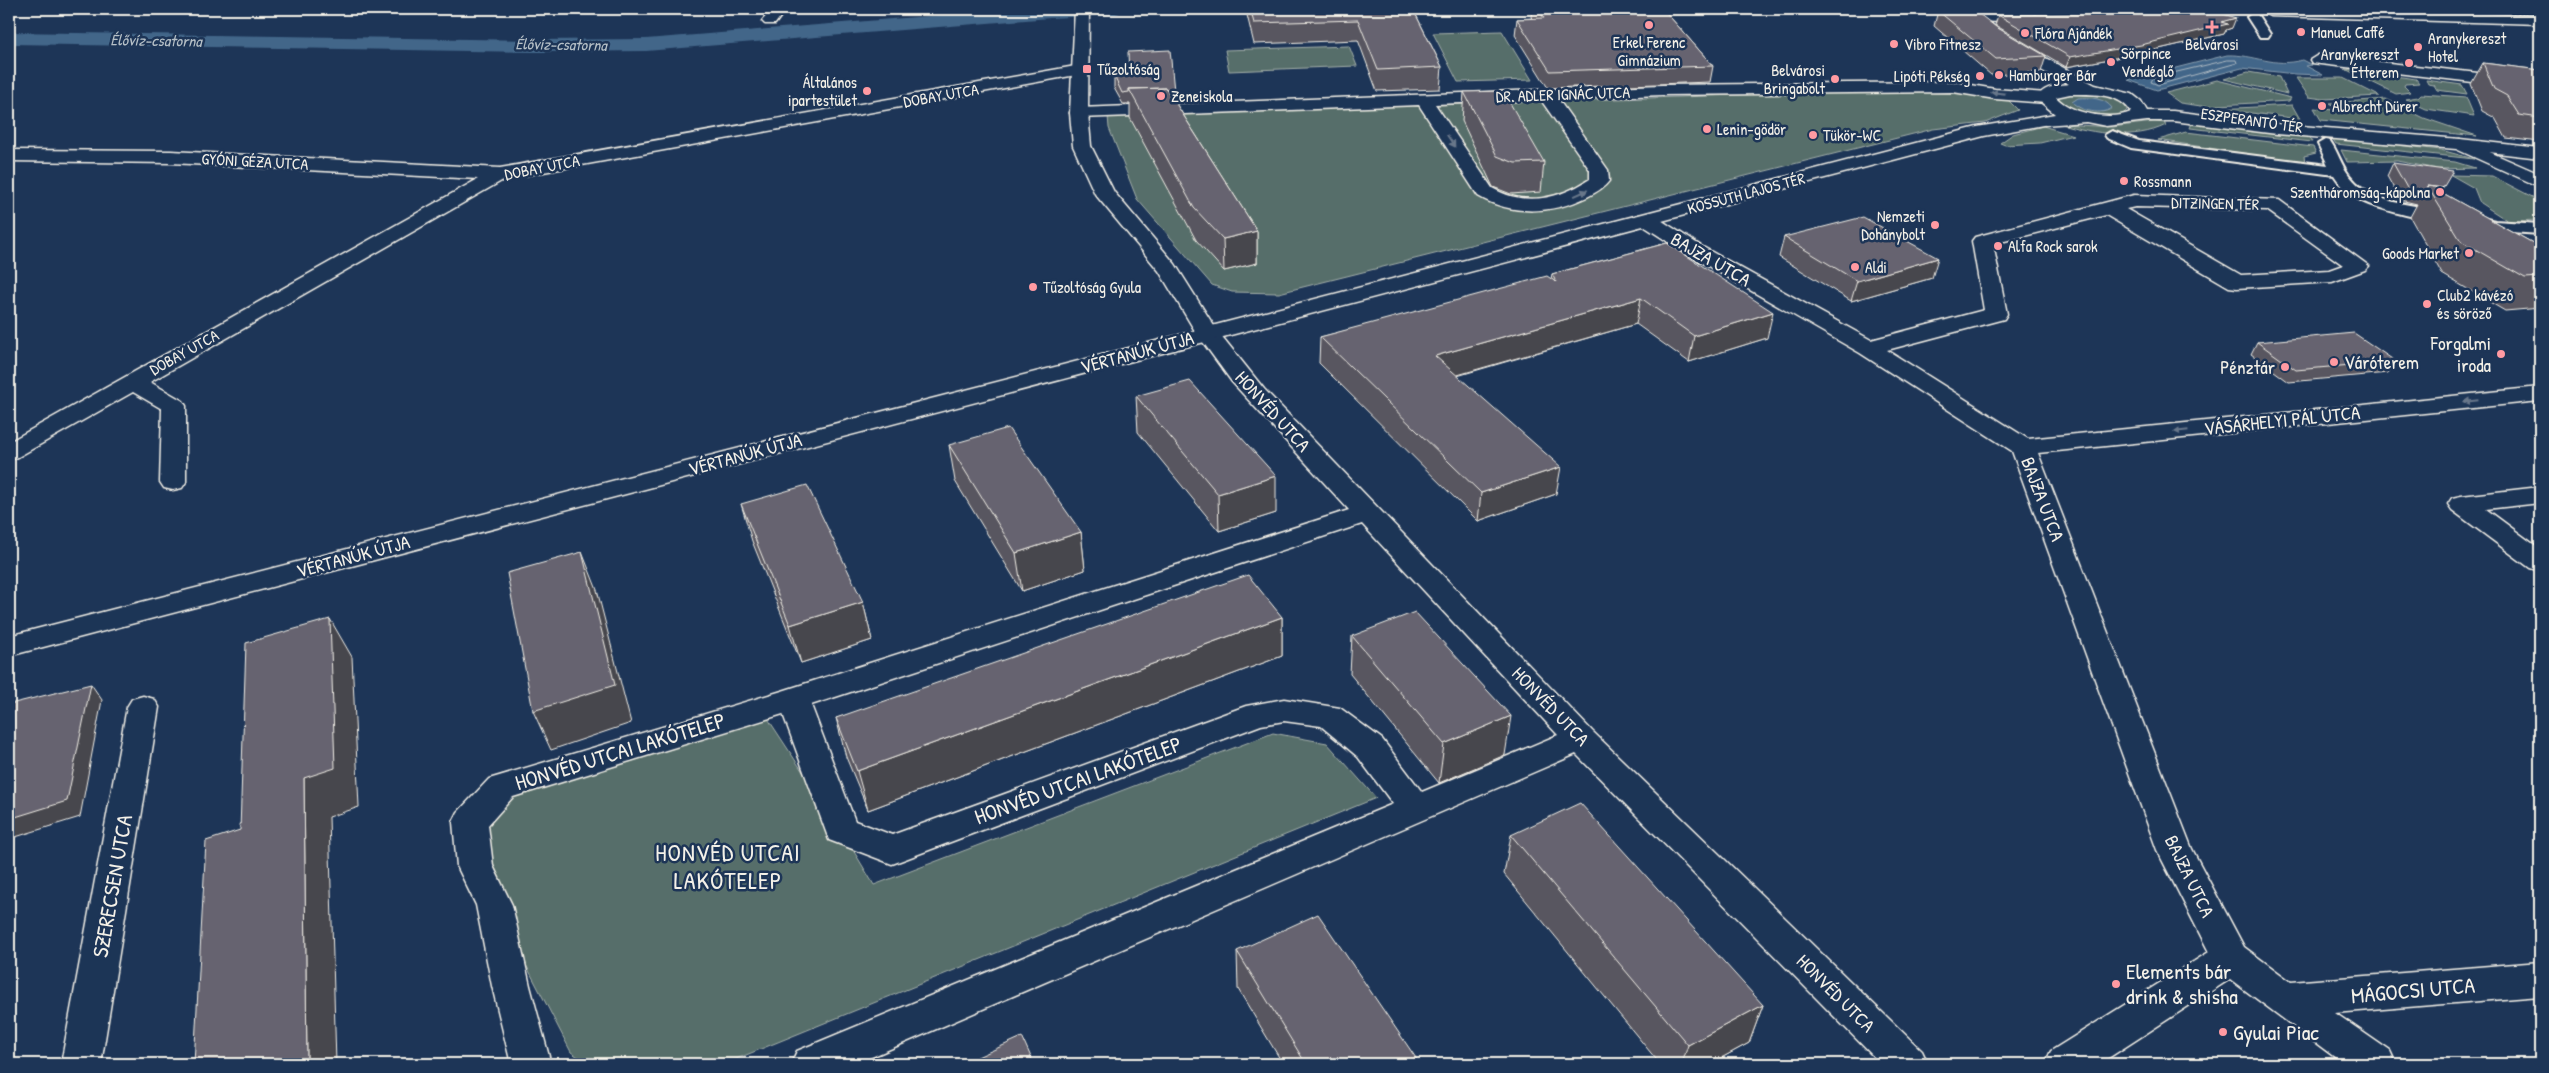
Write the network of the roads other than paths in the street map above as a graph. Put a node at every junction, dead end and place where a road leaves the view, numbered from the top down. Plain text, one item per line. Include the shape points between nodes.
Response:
1 (779, 9) edge
2 (2270, 12) dead end
3 (1970, 13) edge
4 (1082, 15) edge
5 (2253, 17) dead end
6 (2044, 18) edge
7 (2540, 20) edge
8 (770, 21) dead end
9 (2264, 34) dead end
10 (2005, 40) junction
11 (2318, 60) dead end
12 (1081, 70) junction
13 (2540, 86) edge
14 (2098, 90) junction
15 (1546, 95) junction
16 (2050, 97) junction
17 (2126, 99) junction
18 (1424, 100) junction
19 (1079, 113) junction
20 (2136, 116) junction
21 (2082, 118) junction
22 (1983, 131) junction
23 (2112, 135) dead end
24 (2321, 137) junction
25 (2460, 144) junction
26 (2540, 153) edge
27 (9, 155) edge
28 (2339, 171) junction
29 (500, 174) junction
30 (2540, 181) edge
31 (2109, 208) junction
32 (2451, 216) junction
33 (1646, 220) junction
34 (2540, 228) edge
35 (2500, 241) edge
36 (1481, 263) joint
37 (1208, 334) junction
38 (1868, 348) junction
39 (132, 381) junction
40 (2540, 394) edge
41 (9, 429) edge
42 (35, 436) junction
43 (2023, 447) junction
44 (9, 452) edge
45 (173, 482) dead end
46 (2540, 495) edge
47 (1367, 513) junction
48 (2540, 562) edge
49 (9, 646) edge
50 (793, 699) junction
51 (143, 707) dead end
52 (1581, 739) junction
53 (1417, 810) junction
54 (2231, 958) junction
55 (2540, 979) edge
56 (2285, 1000) junction
57 (81, 1064) edge
58 (531, 1064) edge
59 (812, 1064) edge
60 (1908, 1064) edge
61 (2065, 1064) edge
62 (2376, 1064) edge

1 - 8 street
2 - 7 street
3 - 6 street
3 - 10 street
4 - 12 street, HONVÉD UTCA
5 - 9 street
10 - 14 street via 2075,81
10 - 16 street via 2054,80
11 - 13 street
12 - 19 street, HONVÉD UTCA
12 - 29 street, DOBAY UTCA
14 - 16 street via 2069,88
14 - 17 street, ESZPERANTÓ TÉR
16 -> 15 street, DR. ADLER IGNÁC UTCA via 1935,87 1662,90
15 - 18 street, DR. ADLER IGNÁC UTCA
18 -> 15 street via 1485,192 1501,200 1533,205 1578,195 1600,181 1599,170
16 - 21 street via 2066,113
16 - 22 street, KOSSUTH LAJOS TÉR
17 - 20 street via 2139,108 2140,113
17 - 24 street, ESZPERANTÓ TÉR via 2154,106 2272,121
18 - 19 street, DR. ADLER IGNÁC UTCA
19 - 37 street, HONVÉD UTCA via 1082,146 1106,194 1168,268
20 - 21 street, ESZPERANTÓ TÉR via 2118,121
20 - 24 street, ESZPERANTÓ TÉR via 2173,116
21 - 22 street, KOSSUTH LAJOS TÉR via 2043,120
22 - 33 street, KOSSUTH LAJOS TÉR
23 - 28 street via 2136,145
24 - 25 street
24 - 28 street
25 - 26 street
25 - 30 street
27 - 29 street, GYÓNI GÉZA UTCA via 171,157
28 - 32 street via 2347,183 2372,199 2402,210
29 - 39 street, DOBAY UTCA
31 - 31 street, DITZINGEN TÉR via 2134,201 2272,204 2358,266 2332,276 2237,282
31 - 38 street via 1982,241 1996,314
32 - 34 street via 2495,226
32 - 35 street
33 - 36 street, KOSSUTH LAJOS TÉR
33 - 38 street, BAJZA UTCA
36 - 37 street, VÉRTANÚK ÚTJA
37 - 47 street, HONVÉD UTCA via 1240,378
37 - 49 street, VÉRTANÚK ÚTJA
38 - 43 street, BAJZA UTCA
39 - 42 street, DOBAY UTCA
39 - 45 street via 174,406
40 -> 43 street, VÁSÁRHELYI PÁL UTCA
41 - 42 street
42 - 44 street, DOBAY UTCA
43 - 54 street, BAJZA UTCA via 2175,850
46 - 48 street via 2461,504
47 - 50 street, HONVÉD UTCAI LAKÓTELEP
47 - 52 street, HONVÉD UTCA
50 - 53 street, HONVÉD UTCAI LAKÓTELEP via 841,830 892,850 1257,714 1284,710 1329,716 1370,748
50 - 58 street, HONVÉD UTCAI LAKÓTELEP via 501,788 470,822 475,866 494,906
51 - 57 street, SZERECSEN UTCA
52 - 53 street
52 - 60 street, HONVÉD UTCA
53 - 59 street
54 - 56 street
54 - 61 street
55 - 56 street, MÁGOCSI UTCA
56 - 62 street

